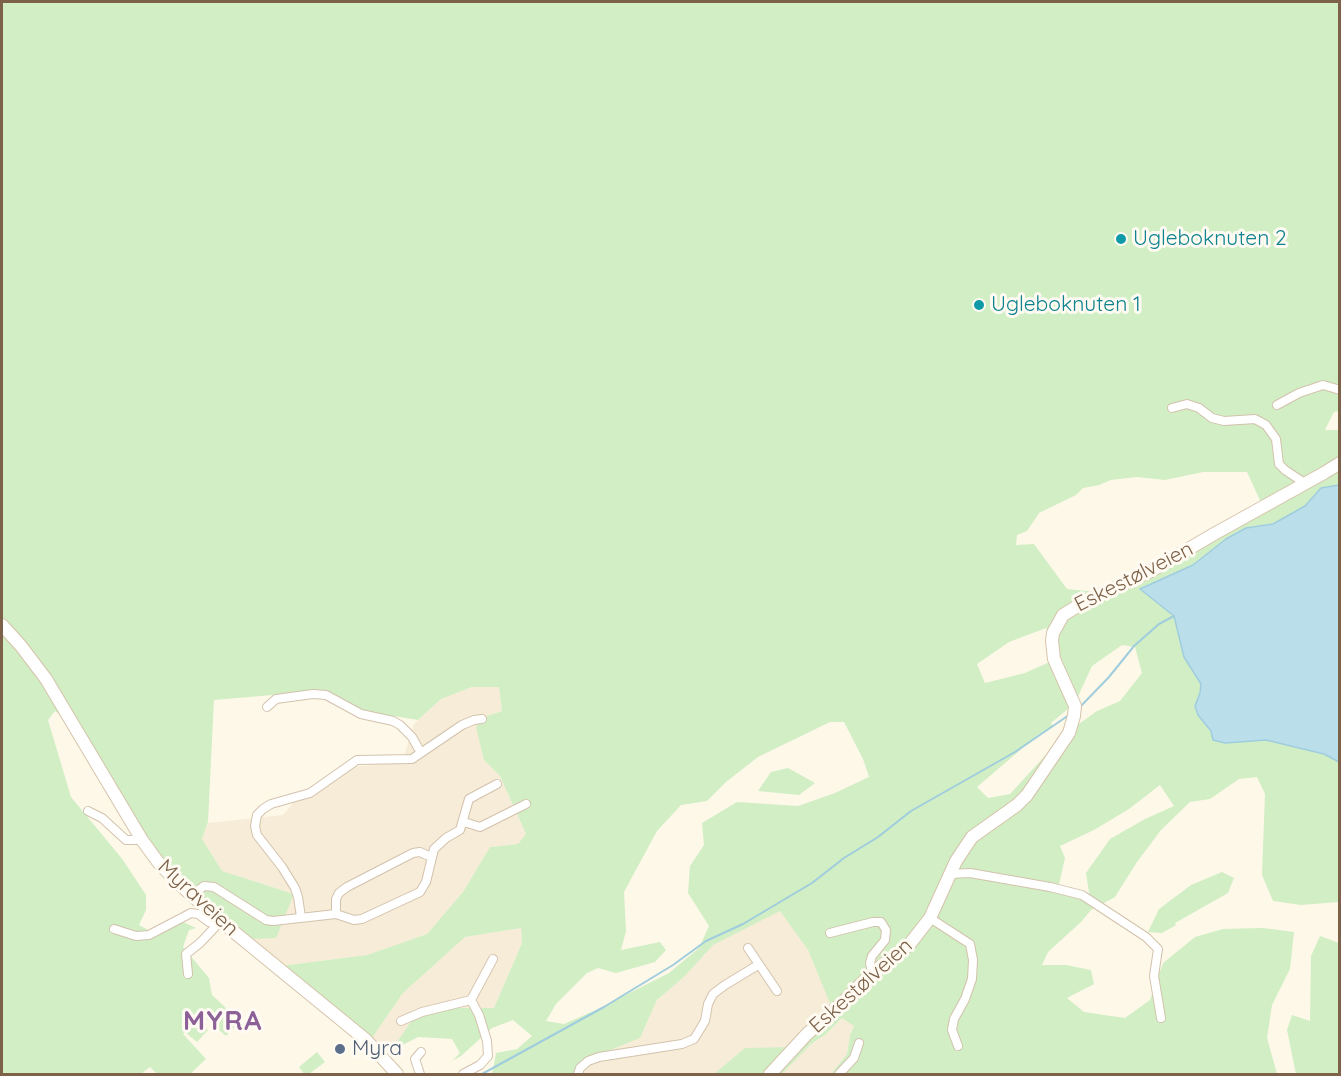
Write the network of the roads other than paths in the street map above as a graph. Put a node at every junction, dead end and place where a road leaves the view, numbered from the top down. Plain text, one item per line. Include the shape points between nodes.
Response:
1 (1340, 390) edge
2 (1277, 405) dead end
3 (1172, 408) dead end
4 (1340, 463) edge
5 (1306, 484) junction
6 (2, 625) edge
7 (267, 707) dead end
8 (482, 719) dead end
9 (421, 753) junction
10 (497, 784) dead end
11 (526, 804) dead end
12 (88, 811) dead end
13 (464, 822) junction
14 (142, 840) junction
15 (431, 857) junction
16 (950, 874) junction
17 (192, 895) junction
18 (336, 914) junction
19 (301, 917) junction
20 (930, 918) junction
21 (220, 924) junction
22 (114, 929) dead end
23 (830, 933) dead end
24 (748, 948) dead end
25 (493, 959) dead end
26 (759, 965) junction
27 (872, 973) junction
28 (188, 974) dead end
29 (777, 991) dead end
30 (471, 1000) junction
31 (1161, 1018) dead end
32 (401, 1021) dead end
33 (859, 1043) dead end
34 (958, 1046) dead end
35 (421, 1052) dead end
36 (773, 1073) edge
37 (397, 1074) edge
38 (420, 1074) edge
39 (463, 1074) edge
40 (578, 1074) edge
41 (839, 1074) edge

1 - 2 street via 1323,385
3 - 5 street via 1187,404 1224,421 1255,418 1266,425 1276,440 1279,464
4 - 5 main road, Eskestølveien
5 - 16 main road, Eskestølveien via 1151,571 1063,615 1053,633 1053,650 1075,711 1070,733 1027,795 972,837
6 - 14 main road, Myraveien via 46,679
7 - 9 street via 276,699 326,695 361,714 393,721 406,730
8 - 9 street via 462,725
9 - 19 street via 404,760 357,760 310,793 271,804 257,815 257,835 295,888
10 - 13 street via 469,799
11 - 13 street via 480,827
12 - 14 street via 126,840
13 - 15 street via 460,830 438,844
14 - 17 main road, Myraveien via 167,872
15 - 18 street via 412,853 346,886 336,899
15 - 18 street via 420,892 362,919
16 - 20 main road, Eskestølveien
16 - 31 street via 970,873 1082,895 1146,937 1158,949 1154,976
17 - 19 street via 204,886 214,886 266,920
17 - 21 main road, Myraveien
18 - 19 street
20 - 27 main road, Eskestølveien via 909,945
20 - 34 street via 970,944 972,979 952,1030
21 - 22 street via 191,913 149,935 136,936
21 - 28 street via 186,954
21 - 37 main road, Myraveien via 366,1040
23 - 27 street via 882,922 885,940 872,956
24 - 26 street
25 - 30 street
26 - 29 street
26 - 40 street via 713,994 705,1022 694,1039 599,1057 588,1061
27 - 36 main road, Eskestølveien via 807,1034
30 - 32 street
30 - 39 street via 487,1041 488,1056
33 - 41 street via 854,1058
35 - 38 street via 415,1059

